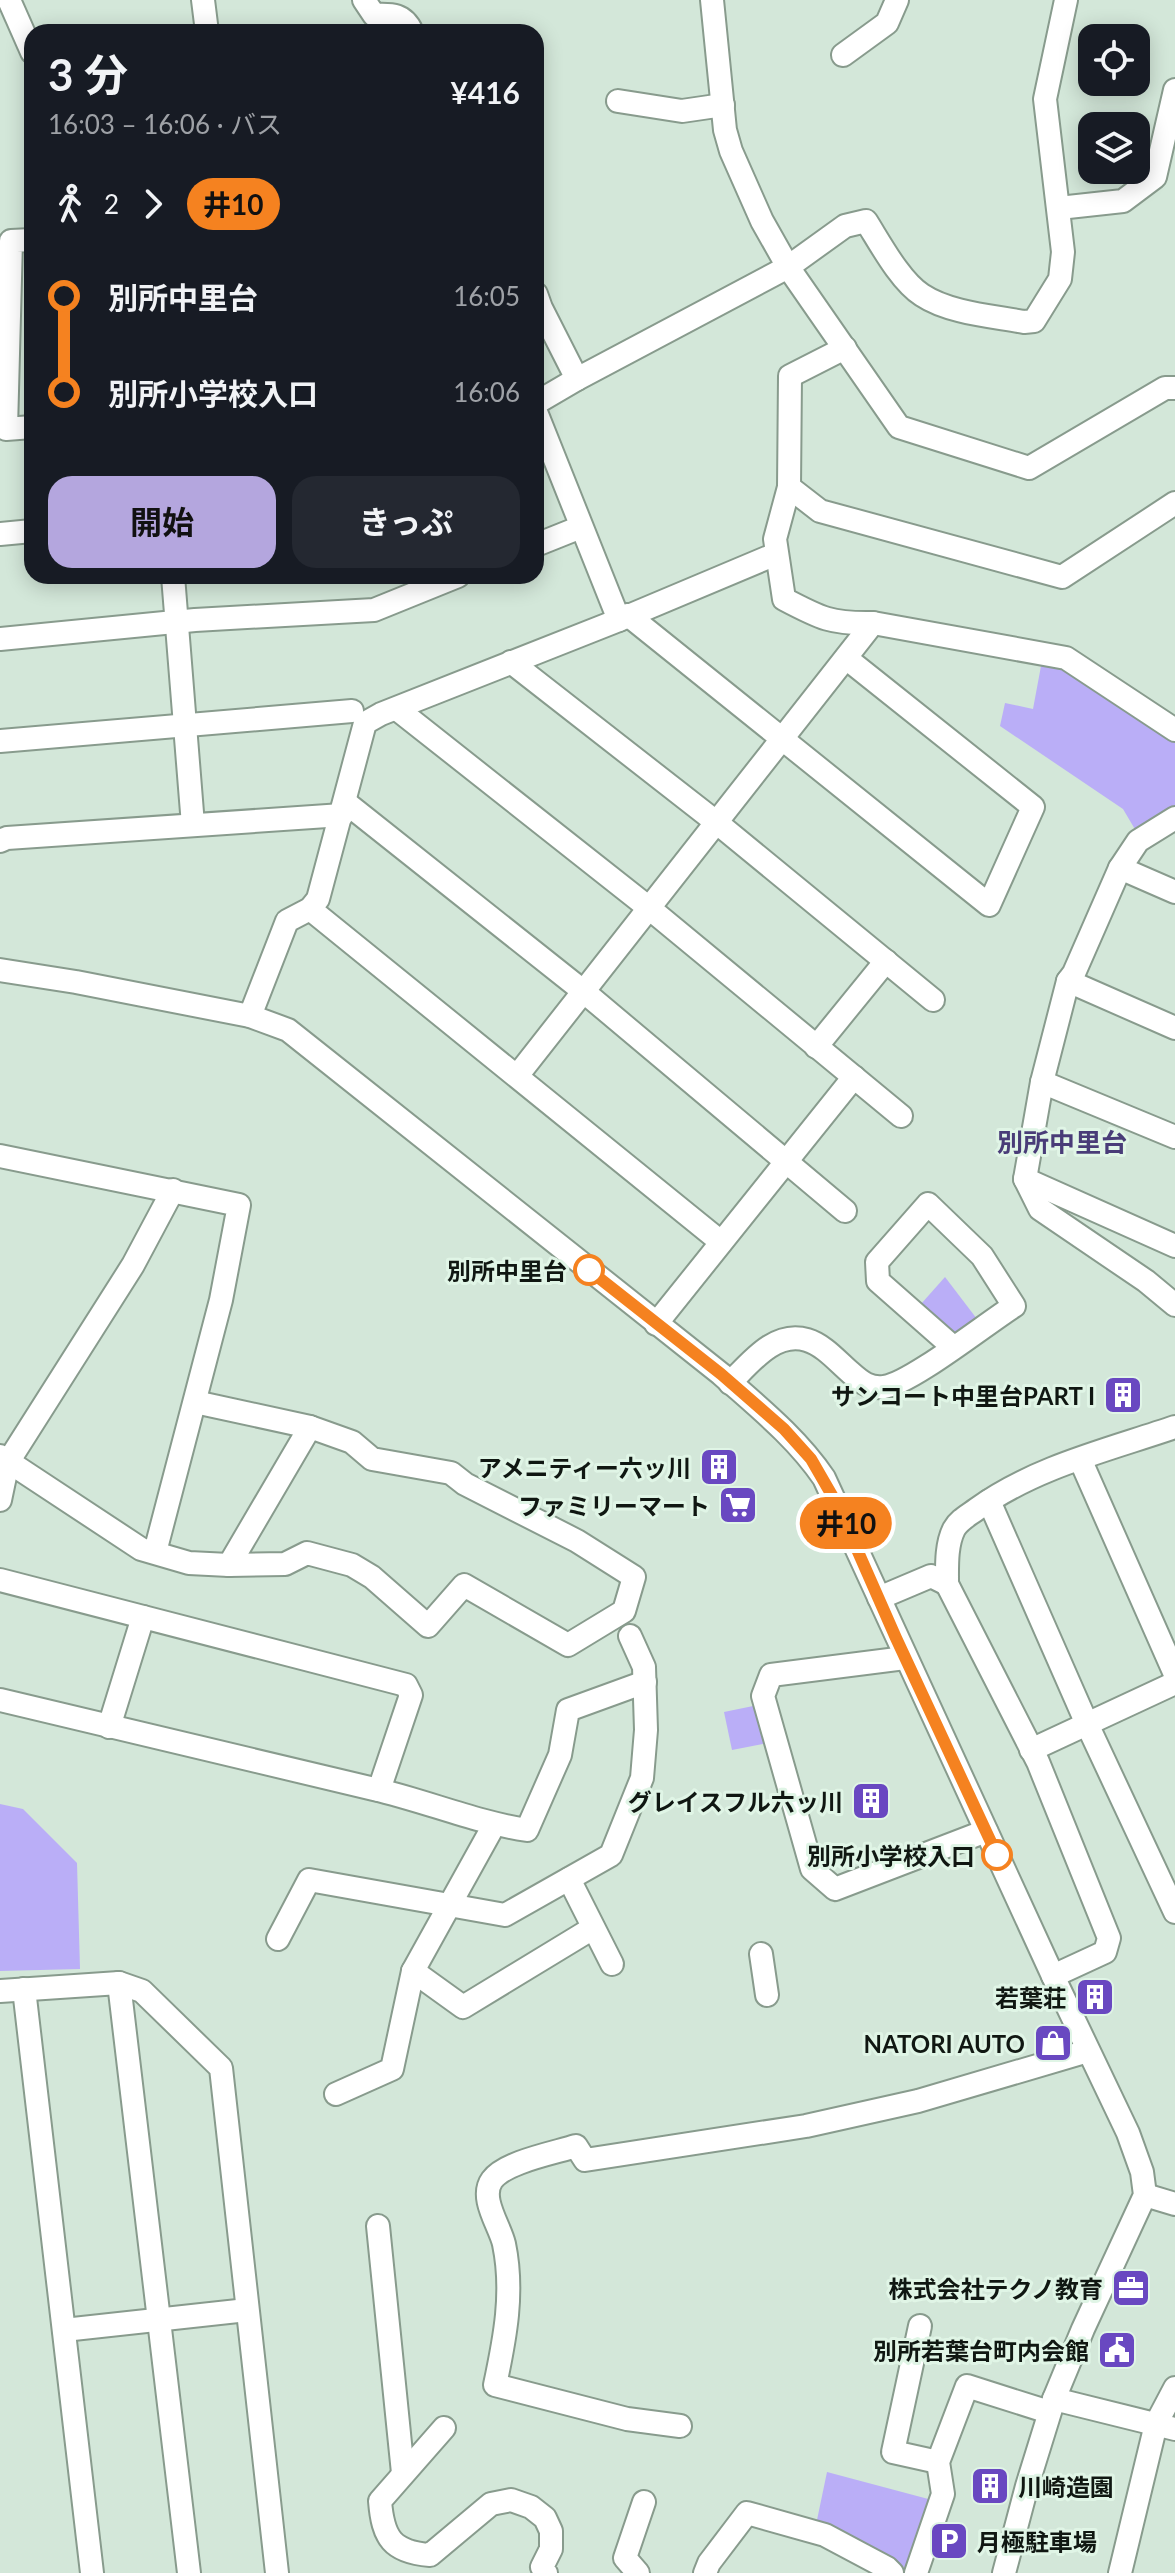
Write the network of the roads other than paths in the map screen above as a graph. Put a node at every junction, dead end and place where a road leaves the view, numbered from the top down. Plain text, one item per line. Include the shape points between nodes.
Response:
1 (9, 0) edge
2 (203, 0) edge
3 (364, 0) edge
4 (712, 0) edge
5 (897, 0) edge
6 (1066, 0) edge
7 (206, 24) edge
8 (409, 24) edge
9 (24, 34) edge
10 (843, 55) dead end
11 (1175, 90) edge
12 (618, 101) dead end
13 (723, 105) junction
14 (1059, 208) junction
15 (24, 240) edge
16 (788, 267) junction
17 (544, 316) edge
18 (845, 348) junction
19 (577, 379) junction
20 (1175, 388) edge
21 (544, 398) edge
22 (24, 428) edge
23 (3, 429) edge
24 (544, 432) edge
25 (789, 487) junction
26 (1175, 503) edge
27 (581, 527) junction
28 (24, 532) edge
29 (0, 534) edge
30 (544, 542) edge
31 (776, 554) junction
32 (174, 584) edge
33 (438, 584) edge
34 (624, 617) junction
35 (177, 621) junction
36 (873, 623) junction
37 (0, 639) edge
38 (846, 658) junction
39 (511, 662) junction
40 (375, 711) junction
41 (185, 724) junction
42 (1175, 730) edge
43 (782, 739) junction
44 (0, 741) edge
45 (344, 808) junction
46 (1175, 818) edge
47 (716, 822) junction
48 (193, 825) junction
49 (2, 834) edge
50 (1120, 868) junction
51 (1175, 892) edge
52 (649, 908) junction
53 (310, 909) junction
54 (886, 961) junction
55 (0, 970) edge
56 (1068, 981) junction
57 (583, 991) junction
58 (933, 1000) dead end
59 (250, 1016) junction
60 (1175, 1028) edge
61 (816, 1047) junction
62 (517, 1076) junction
63 (854, 1077) junction
64 (1042, 1082) junction
65 (901, 1116) dead end
66 (1175, 1137) edge
67 (0, 1156) edge
68 (787, 1160) junction
69 (1025, 1179) junction
70 (173, 1190) junction
71 (845, 1211) dead end
72 (721, 1242) junction
73 (1175, 1246) edge
74 (1175, 1305) edge
75 (656, 1324) junction
76 (953, 1347) junction
77 (730, 1383) junction
78 (195, 1402) junction
79 (310, 1427) junction
80 (1175, 1427) edge
81 (4, 1459) edge
82 (1080, 1459) junction
83 (0, 1500) edge
84 (989, 1501) junction
85 (155, 1552) junction
86 (229, 1565) junction
87 (0, 1580) edge
88 (947, 1584) junction
89 (879, 1598) junction
90 (143, 1617) junction
91 (630, 1636) dead end
92 (905, 1658) junction
93 (1175, 1674) edge
94 (645, 1682) junction
95 (1175, 1683) edge
96 (0, 1700) edge
97 (1087, 1724) junction
98 (109, 1727) junction
99 (1031, 1750) junction
100 (379, 1790) junction
101 (494, 1825) junction
102 (986, 1831) junction
103 (569, 1879) junction
104 (451, 1905) junction
105 (1175, 1912) edge
106 (593, 1928) junction
107 (278, 1939) dead end
108 (761, 1954) dead end
109 (612, 1964) dead end
110 (413, 1971) junction
111 (1053, 1976) junction
112 (119, 1983) junction
113 (24, 1989) junction
114 (0, 1991) edge
115 (767, 1995) dead end
116 (1088, 2051) junction
117 (336, 2094) dead end
118 (1145, 2195) junction
119 (1175, 2204) edge
120 (378, 2226) dead end
121 (247, 2310) junction
122 (160, 2319) junction
123 (920, 2326) dead end
124 (64, 2330) junction
125 (1175, 2388) edge
126 (1052, 2405) junction
127 (680, 2426) dead end
128 (1165, 2426) edge
129 (444, 2428) dead end
130 (938, 2462) junction
131 (403, 2473) junction
132 (644, 2502) dead end
133 (540, 2571) edge
134 (92, 2573) edge
135 (189, 2573) edge
136 (277, 2573) edge
137 (638, 2573) edge
138 (705, 2573) edge
139 (892, 2573) edge
140 (916, 2573) edge
141 (1004, 2573) edge
142 (1120, 2573) edge

1 - 9 street
2 - 7 street
3 - 8 street via 374,15 394,14
4 - 13 street
5 - 10 street via 887,23
6 - 14 street via 1045,99
11 - 14 street via 1155,177 1123,201
12 - 13 street via 682,111
13 - 16 street via 731,151
14 - 16 street via 1064,248 1060,279 1034,321 960,311 921,295 893,265 866,221 845,226
15 - 23 street via 11,241
16 - 18 street
16 - 19 street
17 - 19 street
18 - 20 street via 899,427 1026,477 1165,388
18 - 25 street via 790,376
19 - 21 street
22 - 23 street
24 - 27 street
25 - 26 street via 820,511 1062,577
25 - 31 street
27 - 30 street
27 - 34 street
28 - 29 street
31 - 34 street
31 - 36 street via 784,599 842,624
32 - 35 street
33 - 35 street via 374,610
34 - 39 street
34 - 43 street
35 - 37 street
35 - 41 street
36 - 38 street
36 - 42 street via 1066,658
38 - 43 street
38 - 43 street via 1033,807 989,905
39 - 40 street
39 - 47 street
40 - 41 street
40 - 45 street via 365,723
40 - 52 street
41 - 44 street
41 - 48 street
43 - 47 street
45 - 48 street
45 - 53 street via 318,899
45 - 57 street
46 - 50 street via 1138,841
47 - 52 street
47 - 54 street
48 - 49 street
50 - 51 street
50 - 56 street
52 - 57 street
52 - 61 street
53 - 59 street via 287,921
53 - 62 street
54 - 58 street
54 - 61 street
55 - 59 street
56 - 60 street
56 - 64 street
57 - 62 street
57 - 68 street
59 - 75 street via 299,1038
61 - 63 street
62 - 72 street
63 - 65 street
63 - 68 street
64 - 66 street
64 - 69 street
67 - 70 street
68 - 71 street
68 - 72 street
69 - 73 street
69 - 74 street via 1040,1209
70 - 78 street via 239,1205
70 - 81 street via 133,1265
72 - 75 street
75 - 77 street
76 - 76 street via 1014,1306 982,1256 928,1204 877,1262 878,1281
76 - 77 street via 881,1388 865,1385 807,1340 792,1338 760,1352
77 - 89 street via 811,1459
78 - 79 street
78 - 85 street
79 - 86 street
79 - 86 street via 352,1442 372,1459 451,1473 577,1541 634,1577 624,1611 568,1645 464,1585 428,1626 352,1565 307,1553 285,1564
80 - 82 street
81 - 83 street
81 - 85 street via 141,1549
82 - 84 street via 1026,1479
82 - 93 street
84 - 88 street via 952,1532
84 - 97 street
85 - 86 street via 189,1563
87 - 90 street
88 - 89 street via 931,1576
88 - 99 street
89 - 92 street
90 - 98 street
90 - 100 street via 406,1685 411,1695
91 - 94 street
92 - 102 street
92 - 102 street via 771,1675 763,1696 812,1869 835,1889
94 - 101 street via 568,1710 560,1755 527,1830
94 - 103 street via 642,1778 611,1855
95 - 97 street
96 - 98 street
97 - 99 street
97 - 105 street
98 - 100 street
99 - 111 street via 1109,1938 1105,1952
100 - 101 street
101 - 104 street
102 - 111 street
103 - 104 street via 505,1915
103 - 106 street
104 - 107 street via 309,1880
104 - 110 street
106 - 109 street
106 - 110 street via 463,2007
108 - 115 street
110 - 117 street via 392,2069
111 - 116 street
112 - 113 street
112 - 121 street via 142,1991 221,2068
112 - 122 street
113 - 114 street
113 - 124 street
116 - 118 street via 1128,2133
116 - 127 street via 918,2101 806,2126 585,2160 576,2146 503,2169 489,2182 488,2198 504,2243 509,2280 495,2385 627,2419
118 - 119 street
118 - 126 street
120 - 131 street
121 - 122 street
121 - 136 street
122 - 124 street
122 - 135 street
123 - 130 street via 893,2452
124 - 134 street
125 - 128 street
126 - 128 street
126 - 130 street via 967,2386
126 - 141 street
128 - 142 street
129 - 131 street
130 - 140 street via 943,2494
131 - 133 street via 380,2501 382,2525 392,2542 408,2553 430,2555 491,2504 511,2500 531,2507 551,2531 551,2549
132 - 137 street via 625,2558
138 - 139 street via 747,2513 825,2535

